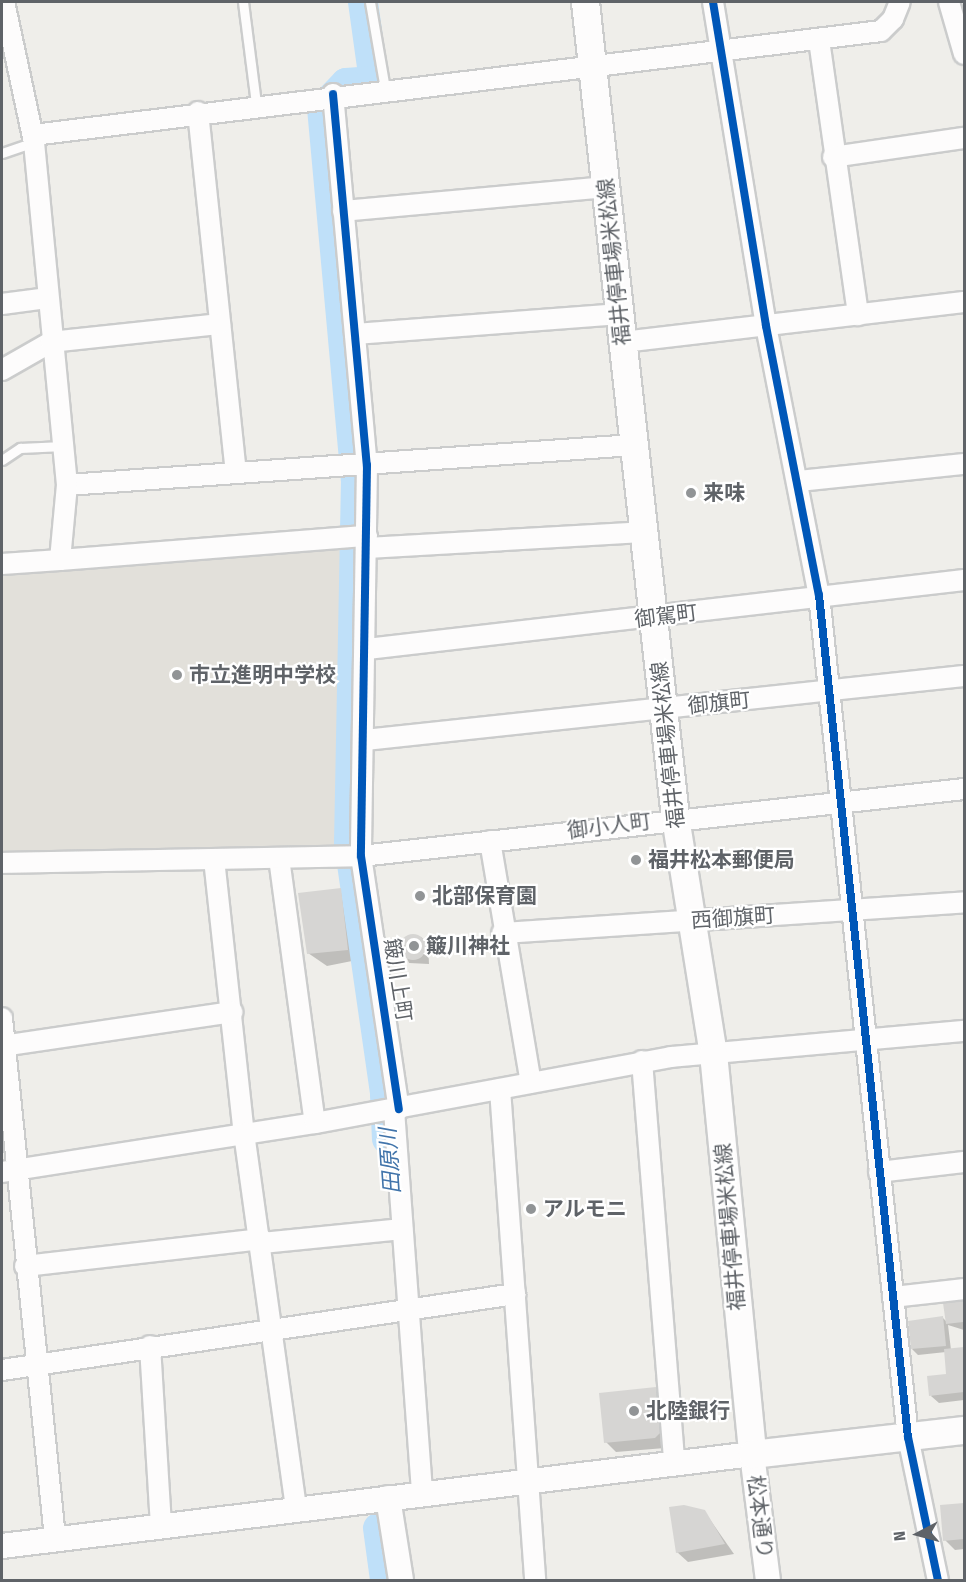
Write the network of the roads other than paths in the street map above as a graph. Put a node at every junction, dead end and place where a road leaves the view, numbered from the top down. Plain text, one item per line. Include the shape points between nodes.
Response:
1 (4, 2) edge
2 (243, 2) edge
3 (370, 2) edge
4 (585, 2) edge
5 (713, 2) edge
6 (900, 2) edge
7 (949, 2) edge
8 (4, 31) edge
9 (819, 40) junction
10 (964, 54) edge
11 (720, 55) junction
12 (593, 70) junction
13 (385, 89) junction
14 (333, 94) junction
15 (256, 104) junction
16 (198, 112) junction
17 (34, 138) junction
18 (964, 138) edge
19 (2, 153) edge
20 (833, 157) junction
21 (605, 187) junction
22 (344, 212) junction
23 (47, 298) junction
24 (964, 302) edge
25 (2, 304) edge
26 (620, 314) junction
27 (858, 315) junction
28 (220, 324) junction
29 (766, 326) junction
30 (355, 334) junction
31 (51, 342) junction
32 (623, 342) junction
33 (2, 370) edge
34 (634, 445) junction
35 (63, 446) junction
36 (2, 460) edge
37 (964, 464) edge
38 (367, 465) junction
39 (236, 472) junction
40 (800, 481) junction
41 (67, 485) junction
42 (643, 532) junction
43 (367, 542) junction
44 (60, 560) junction
45 (2, 564) edge
46 (964, 580) edge
47 (819, 595) junction
48 (654, 619) junction
49 (367, 649) junction
50 (964, 676) edge
51 (829, 691) junction
52 (664, 709) junction
53 (365, 740) junction
54 (964, 789) edge
55 (841, 801) junction
56 (675, 817) junction
57 (490, 841) junction
58 (361, 856) junction
59 (279, 858) junction
60 (214, 859) junction
61 (2, 863) edge
62 (964, 902) edge
63 (852, 909) junction
64 (691, 921) junction
65 (502, 933) junction
66 (233, 1012) junction
67 (2, 1018) edge
68 (964, 1031) edge
69 (864, 1039) junction
70 (3, 1046) edge
71 (713, 1053) junction
72 (642, 1061) junction
73 (531, 1083) junction
74 (500, 1089) junction
75 (397, 1109) junction
76 (315, 1123) junction
77 (244, 1133) junction
78 (964, 1162) edge
79 (7, 1171) edge
80 (879, 1172) junction
81 (402, 1229) junction
82 (261, 1241) junction
83 (25, 1266) junction
84 (964, 1289) edge
85 (515, 1294) junction
86 (893, 1297) junction
87 (408, 1311) junction
88 (275, 1329) junction
89 (150, 1346) junction
90 (35, 1364) junction
91 (2, 1370) edge
92 (964, 1430) edge
93 (908, 1437) junction
94 (752, 1454) junction
95 (674, 1463) junction
96 (527, 1482) junction
97 (422, 1494) junction
98 (388, 1498) junction
99 (296, 1509) junction
100 (161, 1526) junction
101 (55, 1538) junction
102 (2, 1546) edge
103 (401, 1581) edge
104 (535, 1581) edge
105 (768, 1581) edge
106 (938, 1581) edge

1 - 8 street
2 - 15 lane
3 - 13 lane
4 - 12 main road, 福井停車場米松線
5 - 11 street
6 - 9 street via 893,20 881,31
7 - 10 street
8 - 17 street
9 - 11 street
9 - 20 street
11 - 12 street
11 - 29 street
12 - 13 street
12 - 21 main road, 福井停車場米松線
13 - 14 street
14 - 15 street
14 - 22 street, 簸川上町
15 - 16 street
16 - 17 street
16 - 28 street
17 - 19 lane
17 - 23 street
18 - 20 street
20 - 27 street
21 - 22 street
21 - 26 main road, 福井停車場米松線
22 - 30 street, 簸川上町
23 - 25 street
23 - 31 street
24 - 27 street
26 - 30 street
26 - 32 main road, 福井停車場米松線
27 - 29 street
28 - 31 street
28 - 39 street
29 - 32 street
29 - 40 street
30 - 38 street, 簸川上町
31 - 33 street
31 - 35 street
32 - 34 main road, 福井停車場米松線
34 - 38 street
34 - 42 main road, 福井停車場米松線
35 - 36 lane via 20,448
35 - 41 street
37 - 40 street
38 - 39 street
38 - 43 street, 簸川上町
39 - 41 street
40 - 47 street
41 - 44 street
42 - 43 street
42 - 48 main road, 福井停車場米松線
43 - 44 street
43 - 49 street, 簸川上町
44 - 45 street
46 - 47 street, 御駕町
47 - 48 street, 御駕町
47 - 51 street
48 - 49 street, 御駕町
48 - 52 main road, 福井停車場米松線
49 - 53 street, 簸川上町
50 - 51 street, 御旗町
51 - 52 street, 御旗町
51 - 55 street
52 - 53 street, 御旗町
52 - 56 main road, 福井停車場米松線
53 - 58 street, 簸川上町
54 - 55 street, 御小人町
55 - 56 street, 御小人町
55 - 63 street
56 - 57 street, 御小人町
56 - 64 main road, 福井停車場米松線
57 - 58 street, 御小人町
57 - 65 street
58 - 59 street, 御小人町
58 - 75 street, 簸川上町
59 - 60 street, 御小人町
59 - 76 street
60 - 61 street, 御小人町
60 - 66 street
62 - 63 street, 西御旗町
63 - 64 street, 西御旗町
63 - 69 street
64 - 65 street, 西御旗町
64 - 71 main road, 福井停車場米松線
65 - 73 street
66 - 70 street
66 - 77 street
67 - 70 street
68 - 69 street
69 - 71 street
69 - 80 street
70 - 79 street
71 - 72 street
71 - 94 main road, 福井停車場米松線
72 - 73 street
72 - 95 street
73 - 74 street
74 - 75 street
74 - 85 street
75 - 76 street
75 - 81 street, 簸川上町
76 - 77 street
77 - 79 street
77 - 82 street
78 - 80 street
79 - 83 street
80 - 86 street
81 - 82 street
81 - 87 street, 簸川上町
82 - 83 street
82 - 88 street
83 - 90 street
84 - 86 street
85 - 87 street
85 - 96 street
86 - 93 street
87 - 88 street
87 - 97 street, 簸川上町
88 - 89 street
88 - 99 street
89 - 90 street
89 - 100 street
90 - 91 street
90 - 101 street
92 - 93 main road
93 - 94 main road
93 - 106 street
94 - 95 street
94 - 105 street, 松本通り
95 - 96 street
96 - 97 street
96 - 104 street
97 - 98 street
98 - 99 street
98 - 103 street
99 - 100 street
100 - 101 street
101 - 102 street

